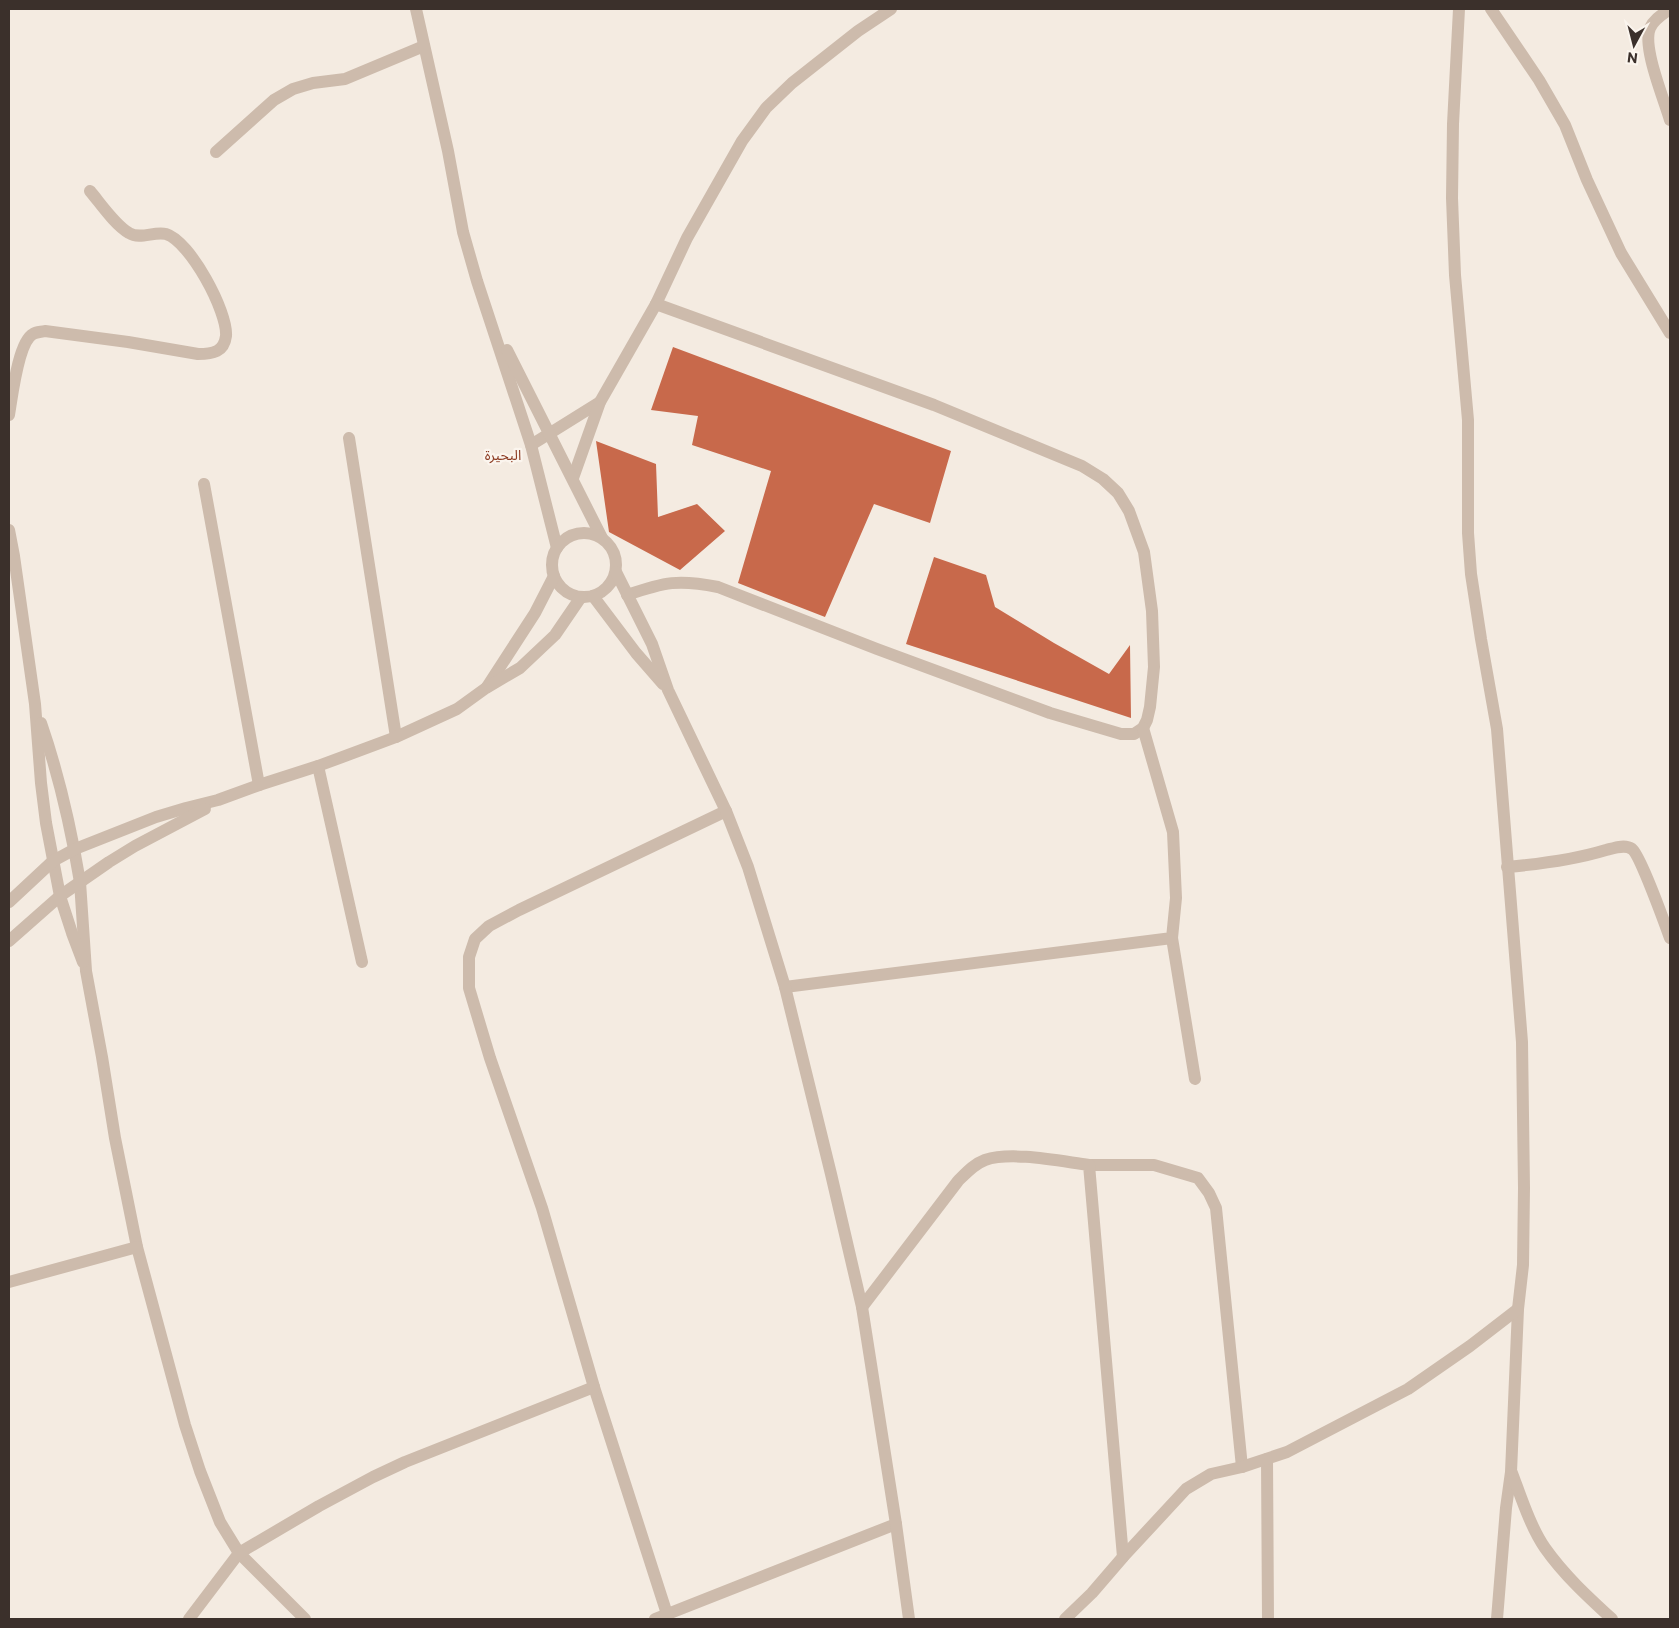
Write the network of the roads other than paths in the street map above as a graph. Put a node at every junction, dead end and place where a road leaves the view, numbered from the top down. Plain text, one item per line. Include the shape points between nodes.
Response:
1 (416, 9) edge
2 (891, 9) edge
3 (1459, 9) edge
4 (1491, 9) edge
5 (1670, 9) edge
6 (424, 46) junction
7 (1670, 120) edge
8 (216, 152) dead end
9 (90, 191) dead end
10 (656, 304) junction
11 (491, 318) junction
12 (1670, 333) edge
13 (600, 402) junction
14 (9, 416) edge
15 (550, 434) junction
16 (350, 438) dead end
17 (531, 445) junction
18 (572, 478) junction
19 (204, 484) dead end
20 (9, 530) edge
21 (602, 538) junction
22 (557, 548) junction
23 (616, 572) junction
24 (554, 576) junction
25 (627, 595) junction
26 (587, 596) junction
27 (486, 688) junction
28 (668, 690) junction
29 (35, 704) junction
30 (1143, 728) junction
31 (396, 737) junction
32 (318, 766) junction
33 (259, 785) junction
34 (218, 800) junction
35 (726, 811) junction
36 (74, 850) junction
37 (53, 862) junction
38 (1507, 867) junction
39 (80, 882) junction
40 (60, 896) junction
41 (9, 902) edge
42 (1172, 938) junction
43 (1670, 938) edge
44 (9, 941) edge
45 (362, 962) dead end
46 (86, 971) junction
47 (784, 987) junction
48 (1195, 1079) dead end
49 (1089, 1164) junction
50 (137, 1247) junction
51 (9, 1282) edge
52 (862, 1307) junction
53 (1518, 1309) junction
54 (594, 1387) junction
55 (1267, 1459) junction
56 (1242, 1466) junction
57 (1511, 1472) junction
58 (896, 1524) junction
59 (239, 1553) junction
60 (1122, 1557) junction
61 (661, 1617) edge
62 (189, 1619) edge
63 (305, 1619) edge
64 (909, 1619) edge
65 (1065, 1619) edge
66 (1268, 1619) edge
67 (1497, 1619) edge
68 (1612, 1619) edge

1 - 6 street
2 - 10 street via 792,83 766,108 742,141 687,238
3 - 38 street via 1452,198 1455,275 1468,420 1469,541 1475,605 1497,730
4 - 12 street via 1565,125 1620,253
5 - 7 street via 1650,28 1648,41
6 - 8 street via 345,79 293,89 274,100
6 - 11 street via 463,232
9 - 14 street via 130,234 168,235 200,266 226,329 224,344 208,354 198,354 45,331 33,334 21,353
10 - 13 street
10 - 30 street via 934,405 1082,466 1103,479 1118,493 1129,511 1144,552 1152,611 1154,667 1150,707
11 - 15 street
11 - 17 street
13 - 15 street
13 - 18 street
15 - 17 street
15 - 18 street
16 - 31 street
17 - 22 street
18 - 21 street
19 - 33 street
20 - 29 street
21 - 22 street via 583,533 572,536
21 - 23 street via 616,559
22 - 24 street
23 - 25 street
23 - 26 street via 608,587
24 - 26 street via 565,590
24 - 27 street via 535,613
25 - 28 street via 652,644
25 - 30 street via 656,584 674,582 718,587 1050,713 1121,734 1134,734
26 - 27 street via 555,636 520,668
26 - 28 street
27 - 31 street via 457,709
28 - 35 street
29 - 36 street via 54,765
29 - 37 street via 41,783
30 - 42 street via 1173,832 1176,898
31 - 32 street
32 - 33 street
32 - 45 street
33 - 34 street
34 - 36 street via 156,818
34 - 39 street via 135,846
35 - 47 street via 748,867
35 - 54 street via 489,926 475,939 469,957 474,1006 542,1208
36 - 37 street
36 - 39 street
37 - 40 street
37 - 41 street
38 - 43 street via 1548,864 1614,848 1631,848 1644,871
38 - 53 street via 1522,1042 1524,1226
39 - 40 street
39 - 46 street
40 - 44 street
40 - 46 street
42 - 47 street
42 - 48 street
46 - 50 street
47 - 52 street
49 - 52 street via 1006,1156 984,1160 958,1181
49 - 56 street via 1154,1165 1198,1178 1209,1193 1216,1208
49 - 60 street
50 - 51 street
50 - 59 street via 191,1444 220,1522
52 - 58 street
53 - 55 street via 1408,1389 1308,1442
53 - 57 street
54 - 59 street via 381,1473
54 - 61 street
55 - 56 street
55 - 66 street
56 - 60 street via 1211,1474 1186,1489
57 - 67 street
57 - 68 street via 1544,1547 1570,1580
58 - 61 street
58 - 64 street
59 - 62 street
59 - 63 street
60 - 65 street

